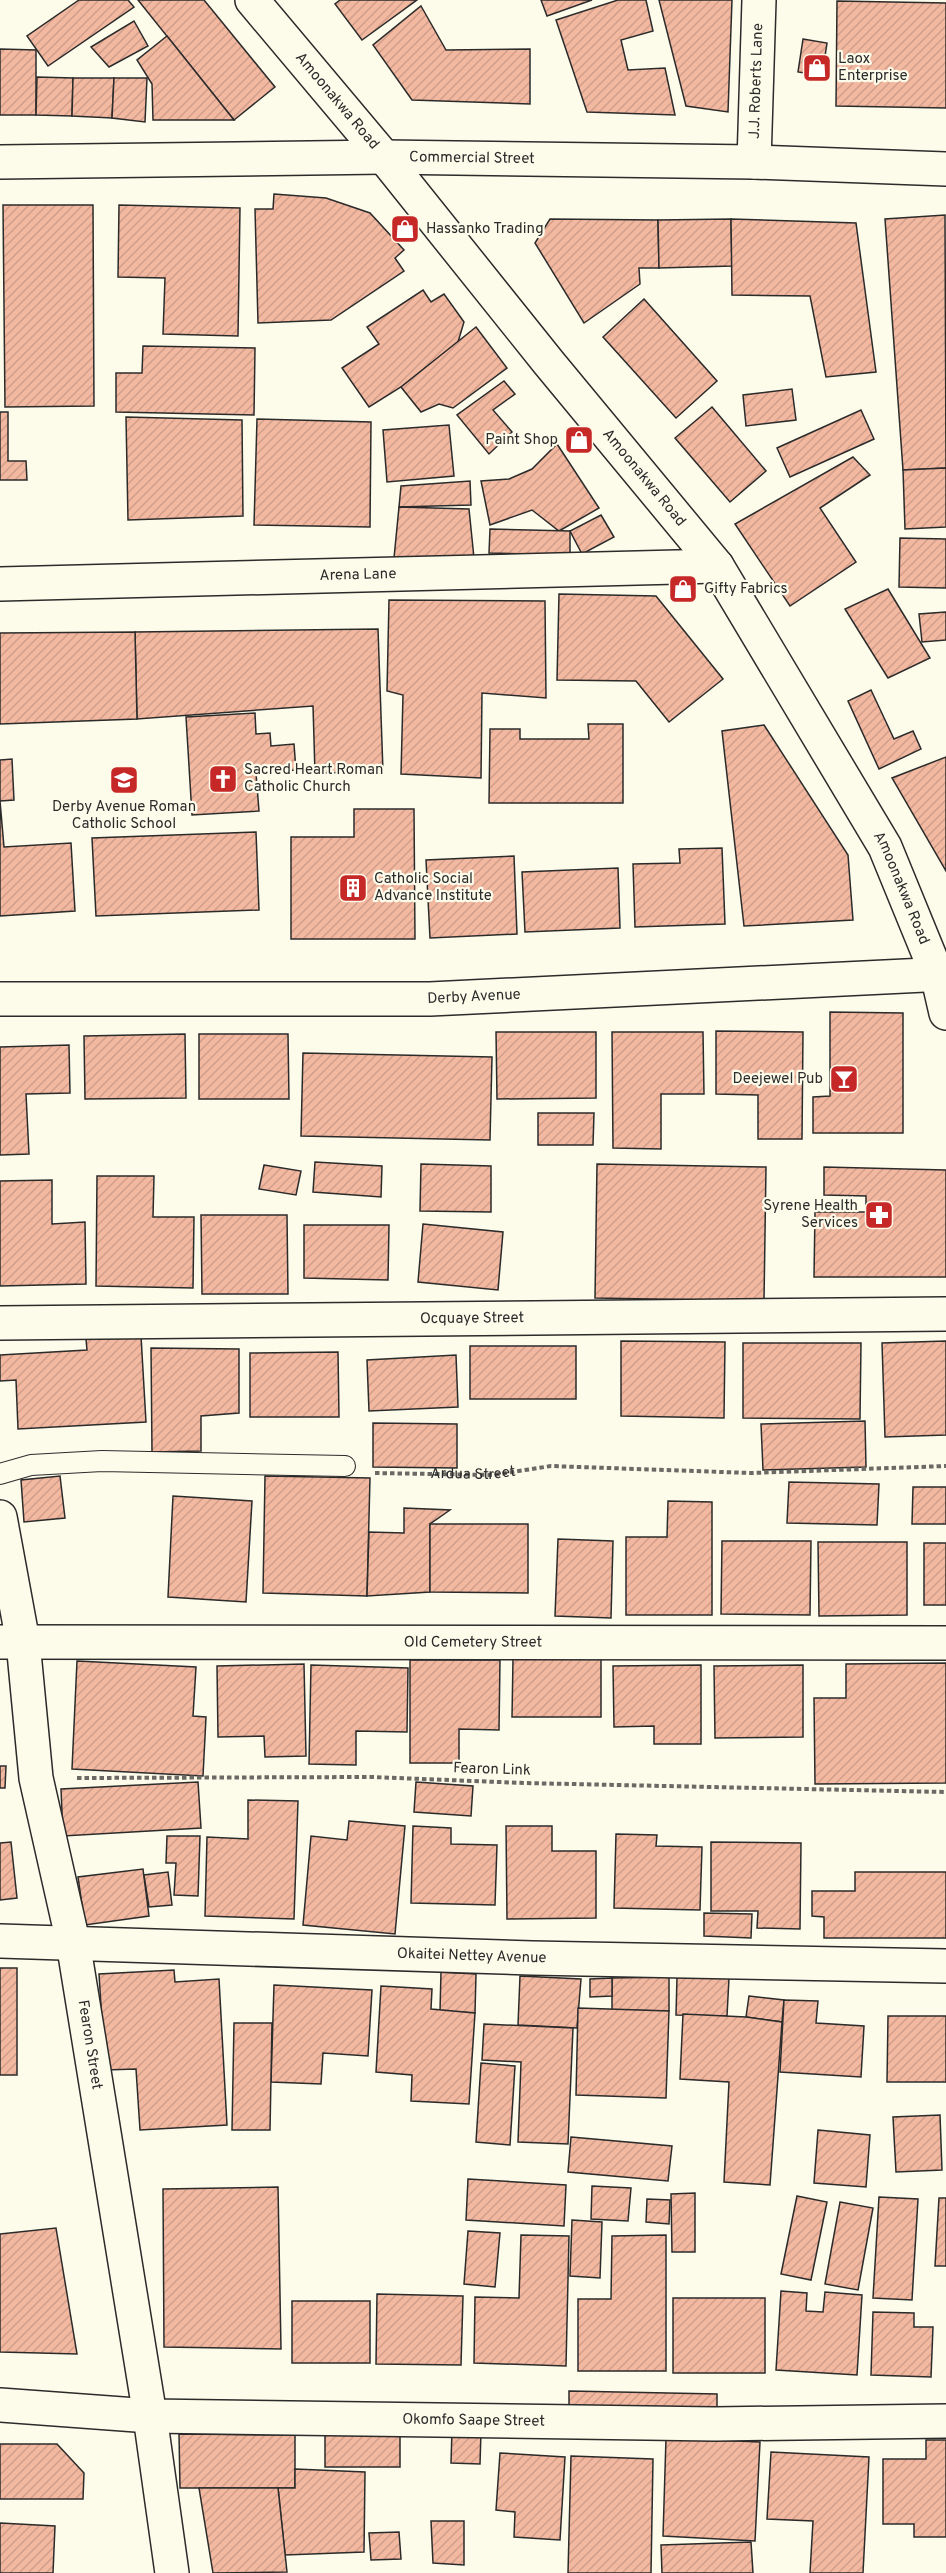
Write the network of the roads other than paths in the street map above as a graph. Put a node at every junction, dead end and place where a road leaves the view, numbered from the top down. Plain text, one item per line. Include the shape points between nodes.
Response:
1 (252, 0) edge
2 (759, 0) edge
3 (384, 157) junction
4 (0, 162) edge
5 (754, 162) junction
6 (946, 169) edge
7 (717, 566) junction
8 (0, 584) edge
9 (942, 974) edge
10 (0, 999) edge
11 (946, 1012) edge
12 (946, 1314) edge
13 (0, 1323) edge
14 (345, 1466) road end
15 (0, 1474) edge
16 (0, 1517) edge
17 (11, 1642) edge
18 (946, 1643) edge
19 (0, 1941) edge
20 (73, 1942) junction
21 (946, 1966) edge
22 (0, 2405) edge
23 (150, 2416) junction
24 (946, 2421) edge
25 (172, 2573) edge

1 - 3 street, Amoonakwa Road
2 - 5 street, J.J. Roberts Lane
3 - 4 street, Commercial Street
3 - 5 street, Commercial Street
3 - 7 street, Amoonakwa Road
5 - 6 street, Commercial Street
7 - 8 street, Arena Lane
7 - 9 street, Amoonakwa Road via 885,847
9 - 10 street, Derby Avenue via 430,999
9 - 11 street, Amoonakwa Road
12 - 13 street, Ocquaye Street
14 - 15 lane via 102,1461 31,1466
16 - 17 street, Fearon Street
17 - 18 street, Old Cemetery Street
17 - 20 street, Fearon Street via 36,1778
19 - 20 street, Okaitei Nettey Avenue
20 - 21 street, Okaitei Nettey Avenue via 520,1958
20 - 23 street, Fearon Street
22 - 23 street, Okomfo Saape Street
23 - 24 street, Okomfo Saape Street via 715,2424
23 - 25 street, Fearon Street

